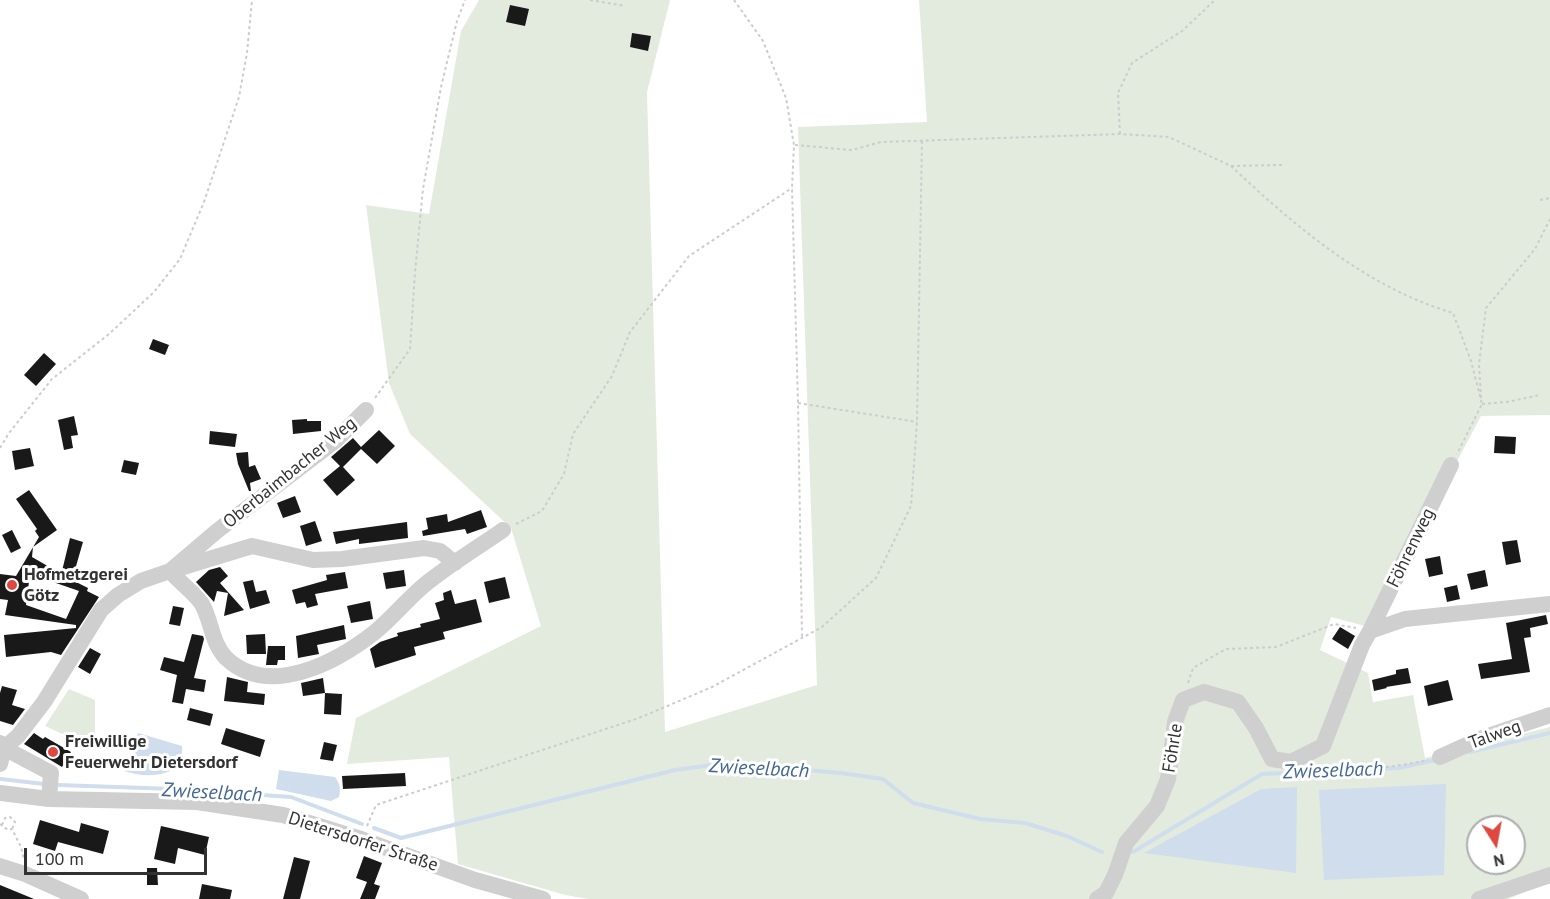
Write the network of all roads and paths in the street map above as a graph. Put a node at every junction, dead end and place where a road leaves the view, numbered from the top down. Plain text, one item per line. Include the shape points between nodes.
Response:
1 (252, 0) edge
2 (465, 0) edge
3 (590, 0) edge
4 (734, 0) edge
5 (1215, 0) edge
6 (625, 6) dead end
7 (1120, 134) junction
8 (922, 141) junction
9 (794, 145) junction
10 (1282, 165) dead end
11 (1231, 166) junction
12 (792, 188) junction
13 (1550, 198) edge
14 (1540, 200) dead end
15 (1550, 219) edge
16 (1540, 395) dead end
17 (798, 403) junction
18 (1482, 404) junction
19 (366, 410) joint
20 (917, 422) junction
21 (0, 448) edge
22 (1451, 465) joint
23 (503, 530) joint
24 (455, 563) junction
25 (170, 571) junction
26 (1550, 604) edge
27 (1370, 631) junction
28 (801, 637) junction
29 (1183, 700) junction
30 (1550, 715) edge
31 (1, 752) edge
32 (1440, 757) joint
33 (1291, 762) junction
34 (0, 793) edge
35 (49, 799) junction
36 (1, 824) edge
37 (12, 829) junction
38 (362, 839) junction
39 (0, 866) edge
40 (25, 874) junction
41 (1550, 875) edge
42 (81, 899) edge
43 (543, 899) edge
44 (1097, 899) edge
45 (1479, 899) edge

1 - 21 path via 239,97 204,202 180,259 154,292 110,334 52,379
2 - 19 path, Oberbaimbacher Weg via 441,87 423,189 410,349
3 - 6 path
4 - 9 path via 763,41 786,98
5 - 7 path via 1182,31 1132,63 1118,93
7 - 8 path
7 - 11 path via 1169,137
8 - 9 path via 881,142 852,150
8 - 20 path
9 - 12 path
10 - 11 path
11 - 18 path via 1278,211 1346,263 1430,307 1453,313
12 - 17 path
12 - 23 path via 689,256 630,332 612,376 573,434 564,474 542,512
13 - 14 path
15 - 18 path via 1535,249 1486,308 1479,364
16 - 18 path
17 - 20 path
17 - 28 path
18 - 22 path
19 - 25 street, Oberbaimbacher Weg via 335,441
20 - 28 path via 911,506 876,578 822,627
22 - 27 street, Föhrenweg
23 - 24 street
24 - 25 street via 440,551 424,548 313,560 252,546
24 - 25 street via 430,580 375,632 338,656 307,672 273,676 247,672 227,658 215,642 201,604
25 - 31 street, Oberbaimbacher Weg via 141,581 101,610 44,702
26 - 27 street via 1405,619
27 - 29 path via 1334,624 1276,647 1226,649 1192,668
27 - 33 street, Föhrenweg via 1323,746
28 - 38 path via 712,687 639,718 376,805
29 - 33 street, Föhrle via 1204,692 1238,702 1272,759
29 - 44 street, Föhrle via 1175,722 1168,779 1156,806 1126,843 1106,893
30 - 32 street, Talweg
31 - 35 street via 51,773
32 - 33 path via 1393,766 1333,769
34 - 35 street, Dietersdorfer Straße
35 - 38 street, Dietersdorfer Straße via 197,802 283,815
36 - 37 path
36 - 37 path via 10,817 15,822
37 - 40 path via 21,847
38 - 43 street, Dietersdorfer Straße via 475,880
39 - 40 street
40 - 42 street
41 - 45 street

